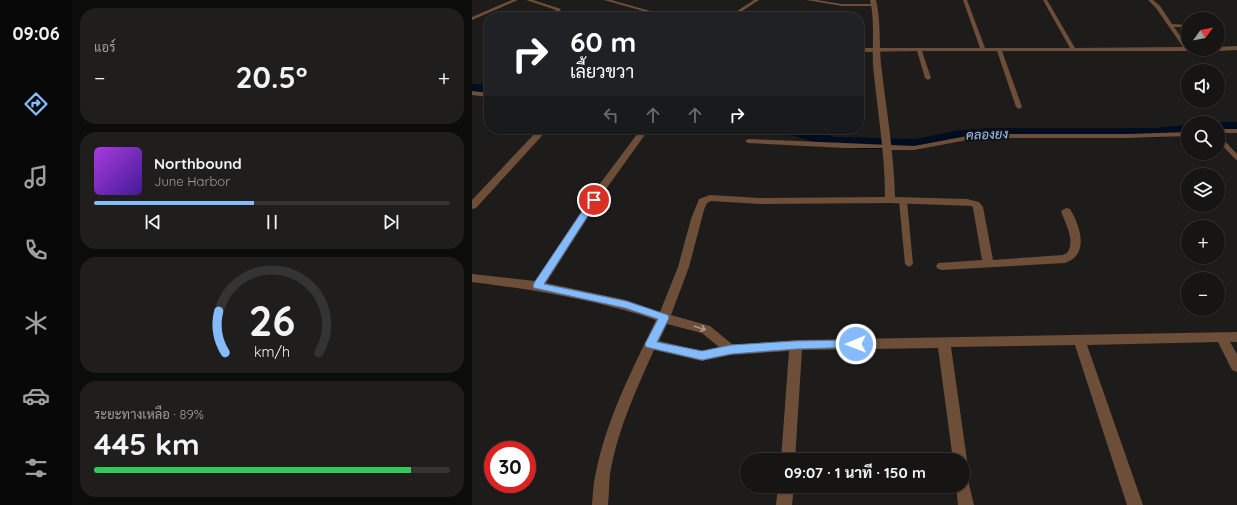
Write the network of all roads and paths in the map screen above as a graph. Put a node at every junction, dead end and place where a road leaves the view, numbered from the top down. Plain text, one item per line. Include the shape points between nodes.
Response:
1 (516, 0) edge
2 (528, 0) edge
3 (606, 0) edge
4 (757, 0) edge
5 (808, 0) edge
6 (965, 0) edge
7 (1045, 0) edge
8 (1150, 0) edge
9 (874, 2) edge
10 (488, 12) edge
11 (556, 12) edge
12 (646, 12) edge
13 (738, 12) edge
14 (484, 14) edge
15 (472, 19) edge
16 (1170, 25) junction
17 (1181, 26) edge
18 (1181, 40) edge
19 (1237, 48) edge
20 (1073, 49) junction
21 (1181, 49) edge
22 (1225, 49) edge
23 (864, 50) edge
24 (876, 50) junction
25 (919, 50) junction
26 (983, 50) junction
27 (999, 50) junction
28 (928, 78) dead end
29 (476, 93) edge
30 (472, 101) edge
31 (1019, 107) dead end
32 (1237, 130) edge
33 (1225, 131) edge
34 (539, 134) edge
35 (641, 134) edge
36 (1181, 134) edge
37 (748, 141) dead end
38 (887, 145) junction
39 (1225, 145) edge
40 (1237, 158) edge
41 (890, 200) junction
42 (903, 201) junction
43 (472, 206) edge
44 (1066, 211) dead end
45 (909, 264) dead end
46 (988, 264) junction
47 (942, 266) dead end
48 (472, 278) edge
49 (538, 286) junction
50 (658, 315) junction
51 (1221, 337) junction
52 (1237, 337) edge
53 (1079, 339) junction
54 (944, 343) junction
55 (650, 344) junction
56 (796, 345) junction
57 (731, 350) junction
58 (1237, 366) edge
59 (788, 453) edge
60 (959, 453) edge
61 (785, 493) edge
62 (964, 493) edge
63 (600, 505) edge
64 (784, 505) edge
65 (966, 505) edge
66 (1135, 505) edge

1 - 10 lane
2 - 11 lane via 556,7 559,9
3 - 12 lane
4 - 13 lane
5 - 9 lane via 836,5
6 - 26 lane
7 - 20 lane
8 - 16 lane
9 - 24 street
14 - 15 lane
16 - 17 lane
16 - 18 lane
19 - 22 lane
20 - 21 lane
20 - 27 lane
23 - 24 lane
24 - 25 lane
24 - 38 street
25 - 26 lane
25 - 28 lane
26 - 27 lane
27 - 31 lane
29 - 30 street
32 - 33 lane
34 - 43 street
35 - 49 street via 602,187
36 - 38 lane via 984,136 914,148
37 - 38 lane via 845,146
38 - 41 street
39 - 40 lane
41 - 42 street
41 - 50 street via 706,199 695,218 686,262
42 - 45 lane
42 - 46 street via 967,202 977,205
44 - 46 street via 1076,242 1076,250 1070,257
46 - 47 street
48 - 49 street
49 - 50 street via 626,305
50 - 55 street
50 -> 57 street via 706,329
51 - 52 street
51 - 53 street
51 - 58 street
53 - 54 street
53 - 66 street
54 - 56 street
54 - 60 street
55 - 57 street via 702,356
55 - 63 street via 630,386 614,431 603,472
56 - 57 street
56 - 59 street
61 - 64 street
62 - 65 street

